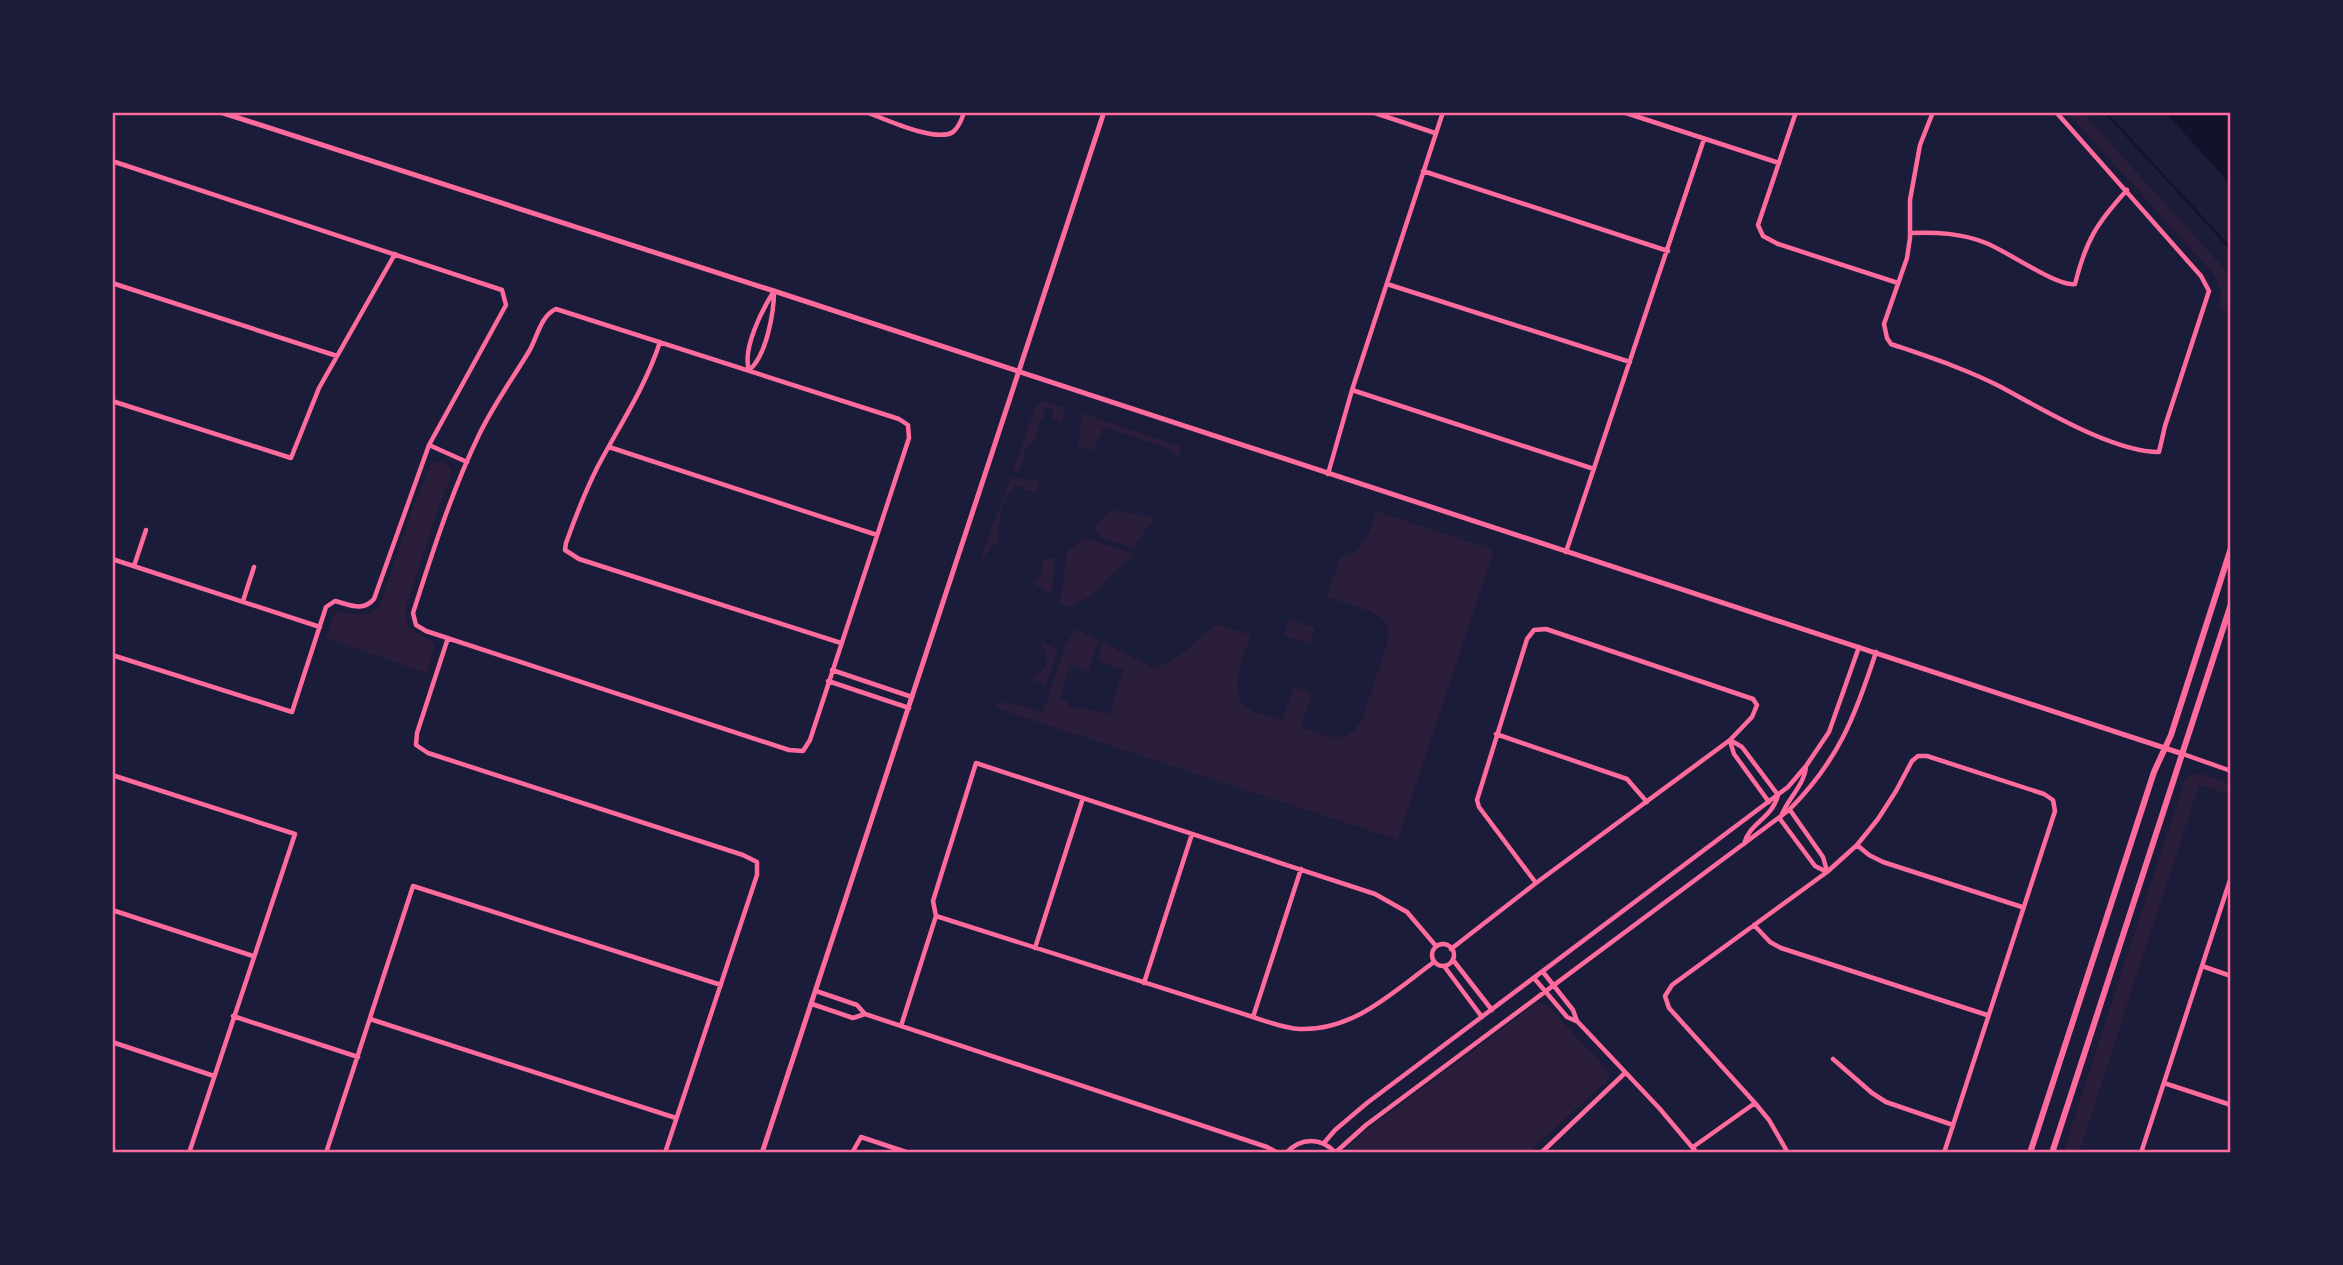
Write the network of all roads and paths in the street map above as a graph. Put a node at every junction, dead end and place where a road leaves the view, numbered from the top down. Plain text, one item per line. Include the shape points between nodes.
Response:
1 (220, 112) edge
2 (866, 112) edge
3 (964, 112) edge
4 (1104, 112) edge
5 (1372, 112) edge
6 (1443, 112) edge
7 (1623, 112) edge
8 (1796, 112) edge
9 (1933, 112) edge
10 (2056, 112) edge
11 (1436, 133) junction
12 (1704, 139) junction
13 (112, 161) edge
14 (1779, 163) junction
15 (1423, 171) junction
16 (2127, 190) junction
17 (1910, 233) junction
18 (1668, 251) junction
19 (395, 254) junction
20 (112, 282) edge
21 (1898, 283) junction
22 (1387, 284) junction
23 (774, 291) junction
24 (660, 342) junction
25 (337, 356) junction
26 (1630, 362) junction
27 (749, 370) junction
28 (1019, 372) junction
29 (1352, 390) junction
30 (112, 401) edge
31 (429, 445) junction
32 (609, 447) junction
33 (467, 462) junction
34 (1594, 469) junction
35 (1328, 474) junction
36 (146, 530) dead end
37 (877, 535) junction
38 (2231, 548) edge
39 (1566, 552) junction
40 (112, 559) edge
41 (134, 566) junction
42 (254, 567) dead end
43 (243, 601) junction
44 (2231, 604) edge
45 (320, 627) junction
46 (447, 638) junction
47 (841, 643) junction
48 (1859, 647) junction
49 (1876, 652) junction
50 (112, 654) edge
51 (832, 670) junction
52 (828, 681) junction
53 (912, 696) junction
54 (909, 708) junction
55 (1496, 734) junction
56 (1730, 740) junction
57 (2165, 748) junction
58 (2183, 754) junction
59 (1806, 766) junction
60 (2231, 771) edge
61 (112, 775) edge
62 (1778, 796) junction
63 (1083, 798) junction
64 (1647, 802) junction
65 (1769, 802) junction
66 (1789, 810) junction
67 (1780, 819) junction
68 (1192, 834) junction
69 (1744, 844) junction
70 (1857, 845) junction
71 (1301, 869) junction
72 (1827, 872) junction
73 (2231, 877) edge
74 (1536, 883) junction
75 (2022, 907) junction
76 (112, 910) edge
77 (936, 916) junction
78 (1754, 925) junction
79 (1436, 946) junction
80 (1035, 948) junction
81 (1451, 949) junction
82 (253, 956) junction
83 (1453, 960) junction
84 (1434, 961) junction
85 (1444, 966) junction
86 (2202, 966) junction
87 (1543, 972) junction
88 (2231, 976) edge
89 (1534, 978) junction
90 (1144, 983) junction
91 (720, 985) junction
92 (1553, 985) junction
93 (816, 991) junction
94 (1544, 992) junction
95 (812, 1004) junction
96 (1492, 1010) junction
97 (865, 1014) junction
98 (1987, 1015) junction
99 (233, 1016) junction
100 (1253, 1017) junction
101 (1482, 1017) junction
102 (370, 1019) junction
103 (1577, 1021) junction
104 (901, 1026) junction
105 (112, 1042) edge
106 (358, 1057) junction
107 (1833, 1059) dead end
108 (1625, 1073) junction
109 (214, 1076) junction
110 (2164, 1083) junction
111 (1755, 1103) junction
112 (2231, 1105) edge
113 (676, 1118) junction
114 (1953, 1125) junction
115 (1324, 1143) junction
116 (1693, 1147) junction
117 (189, 1153) edge
118 (326, 1153) edge
119 (666, 1153) edge
120 (762, 1153) edge
121 (852, 1153) edge
122 (909, 1153) edge
123 (1278, 1153) edge
124 (1286, 1153) edge
125 (1336, 1153) edge
126 (1542, 1153) edge
127 (1697, 1153) edge
128 (1788, 1153) edge
129 (1944, 1153) edge
130 (2030, 1153) edge
131 (2052, 1153) edge
132 (2141, 1153) edge

1 - 23 street
2 - 3 street via 944,135 954,131
4 - 28 street
5 - 11 street
6 - 11 street
7 - 12 street
8 - 14 street
9 - 17 street via 1920,145 1910,200
10 - 16 street
11 - 15 street
12 - 14 street
12 - 18 street
13 - 19 street
14 - 21 street via 1758,225 1763,236
15 - 18 street
15 - 22 street
16 - 17 street via 2101,219 2075,284 2054,281 1985,242 1937,232
16 - 21 street via 2205,280 2209,291 2159,452 2137,449 2075,426 1961,369 1891,344 1884,324
17 - 21 street
18 - 26 street
19 - 25 street
19 - 31 street via 502,290 506,305
20 - 25 street
22 - 26 street
22 - 29 street
23 - 27 street via 762,309 746,360
23 - 27 street via 774,312 757,364
23 - 28 street
24 - 27 street
24 - 32 street via 646,381
24 - 33 street via 562,310 551,312
25 - 30 street via 291,458
26 - 34 street
27 - 37 street via 908,425 909,438
28 - 35 street
28 - 53 street
29 - 34 street
29 - 35 street
31 - 33 street
31 - 45 street via 374,599 358,608 335,601 326,607
32 - 37 street
32 - 47 street via 581,501 565,550 579,559
33 - 46 street via 412,613 416,625
34 - 39 street
35 - 39 street
36 - 41 street
37 - 47 street
38 - 57 main road
39 - 48 street
40 - 41 street
41 - 43 street
42 - 43 street
43 - 45 street
44 - 58 main road
45 - 50 street via 292,712
46 - 52 street via 789,750 803,751 810,740
46 - 91 street via 416,745 428,753 757,862 757,875
47 - 51 street
48 - 49 street
48 - 59 street via 1829,732
49 - 57 street
49 - 66 street via 1842,741 1819,778
51 - 52 street
51 - 53 street
52 - 54 street
53 - 54 street
54 - 93 street
55 - 56 street via 1527,639 1534,630 1546,629 1753,699 1757,705 1752,717
55 - 64 street via 1627,779
55 - 74 street via 1477,800
56 - 62 street via 1742,747
56 - 64 street
56 - 65 street via 1734,754
57 - 58 street
57 - 130 main road
58 - 60 street
58 - 131 main road
59 - 62 street
59 - 67 street
61 - 82 street via 295,834
62 - 65 street
62 - 69 street via 1772,811 1749,832
63 - 68 street
63 - 77 street via 976,763 933,901
63 - 80 street
64 - 74 street
65 - 87 street
66 - 67 street
66 - 72 street via 1824,857
67 - 69 street
67 - 72 street via 1815,866
68 - 71 street
68 - 90 street
69 - 92 street
70 - 72 street
70 - 75 street via 1883,862
70 - 75 street via 1918,756 2044,794 2053,800 2054,811
71 - 79 street via 1392,902 1407,912
71 - 100 street
72 - 78 street
73 - 86 street
74 - 81 street
75 - 98 street
76 - 82 street
77 - 80 street
77 - 104 street
78 - 98 street via 1781,948
78 - 111 street via 1672,985 1665,996 1669,1008
79 - 81 street
79 - 84 street
80 - 90 street
81 - 83 street
82 - 99 street
83 - 85 street
83 - 96 street
84 - 85 street
84 - 100 street via 1375,1005 1337,1024 1298,1028
85 - 101 street
86 - 88 street
86 - 110 street
87 - 89 street
87 - 92 street
89 - 94 street
89 - 96 street
90 - 100 street
91 - 102 street via 413,886
91 - 113 street
92 - 94 street
92 - 103 street
93 - 95 street
93 - 97 street via 857,1005
94 - 103 street via 1567,1017
94 - 125 street via 1366,1125
95 - 97 street via 853,1017
95 - 120 street
96 - 101 street
97 - 104 street
98 - 114 street
99 - 106 street
99 - 109 street
101 - 115 street via 1367,1103
102 - 106 street
102 - 113 street
103 - 108 street
104 - 123 street
105 - 109 street
106 - 118 street
107 - 114 street via 1886,1102
108 - 116 street
108 - 126 street
109 - 117 street
110 - 112 street
110 - 132 street
111 - 116 street
111 - 128 street
113 - 119 street
114 - 129 street
115 - 124 street via 1303,1141
115 - 125 street
116 - 127 street
121 - 122 street via 861,1137

